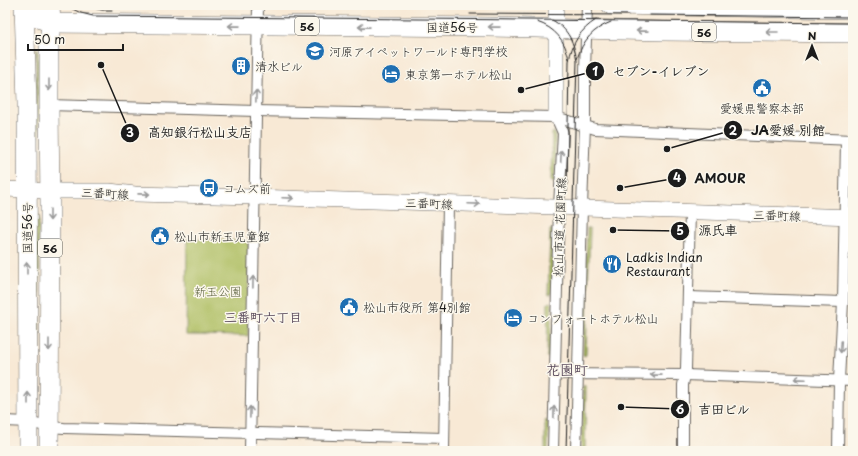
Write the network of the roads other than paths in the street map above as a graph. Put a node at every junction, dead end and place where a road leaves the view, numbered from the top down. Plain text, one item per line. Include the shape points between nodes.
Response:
1 (25, 5) edge
2 (258, 5) edge
3 (556, 5) edge
4 (586, 5) edge
5 (611, 5) edge
6 (853, 9) edge
7 (51, 14) edge
8 (258, 26) junction
9 (556, 29) junction
10 (586, 30) junction
11 (853, 33) edge
12 (49, 106) junction
13 (256, 111) junction
14 (556, 117) junction
15 (585, 125) junction
16 (849, 140) edge
17 (5, 189) edge
18 (27, 190) junction
19 (50, 192) junction
20 (254, 197) junction
21 (448, 203) junction
22 (553, 206) junction
23 (588, 208) junction
24 (690, 212) junction
25 (848, 217) edge
26 (688, 297) junction
27 (843, 302) junction
28 (555, 374) junction
29 (578, 374) junction
30 (685, 375) junction
31 (839, 380) junction
32 (853, 381) edge
33 (5, 421) edge
34 (28, 422) junction
35 (49, 427) junction
36 (250, 432) junction
37 (444, 438) junction
38 (28, 451) edge
39 (49, 451) edge
40 (250, 451) edge
41 (444, 451) edge
42 (553, 451) edge
43 (576, 451) edge
44 (683, 451) edge
45 (838, 451) edge

1 - 7 highway, 国道56号 / 56 via 34,16
1 - 18 highway, 国道56号 / 56
2 - 8 street
3 - 9 street, 松山市道 花園町線
4 - 10 street, 松山市道 花園町線
5 - 6 highway, 56
8 -> 7 highway, 国道56号 / 56
7 -> 12 highway, 国道56号 / 56
9 -> 8 highway, 国道56号 / 56
13 -> 8 street
9 - 10 highway, 国道56号 / 56
9 - 14 street, 松山市道 花園町線
11 -> 10 highway, 国道56号 / 56
10 - 15 street, 松山市道 花園町線
12 - 13 street
12 - 19 highway, 国道56号 / 56
13 - 14 street
13 - 20 street
14 - 15 street
22 -> 14 street, 松山市道 花園町線 via 563,133
15 - 16 street via 595,129
15 - 23 street, 松山市道 花園町線
16 - 25 street
17 - 18 street, 三番町線
18 - 19 street, 三番町線
34 -> 18 highway, 国道56号 / 56
19 -> 20 street, 三番町線
19 -> 35 highway, 国道56号 / 56
20 -> 21 street, 三番町線
36 -> 20 street
21 -> 22 street, 三番町線
21 - 37 street
22 - 23 street, 三番町線
22 - 28 street, 松山市道 花園町線
23 - 24 street, 三番町線
23 - 29 street, 松山市道 花園町線
24 - 25 street, 三番町線
24 - 26 street
25 - 27 street
26 - 27 street
26 - 30 street
27 -> 31 street
28 - 29 street
42 -> 28 street, 松山市道 花園町線
30 -> 29 street
29 - 43 street, 松山市道 花園町線
31 -> 30 street
30 - 44 street
31 - 32 street
31 - 45 street
33 - 34 street
34 - 35 street
34 - 38 highway, 国道56号 / 56
35 - 36 street
35 - 39 highway, 国道56号 / 56
36 - 37 street
36 - 40 street
37 - 41 street

